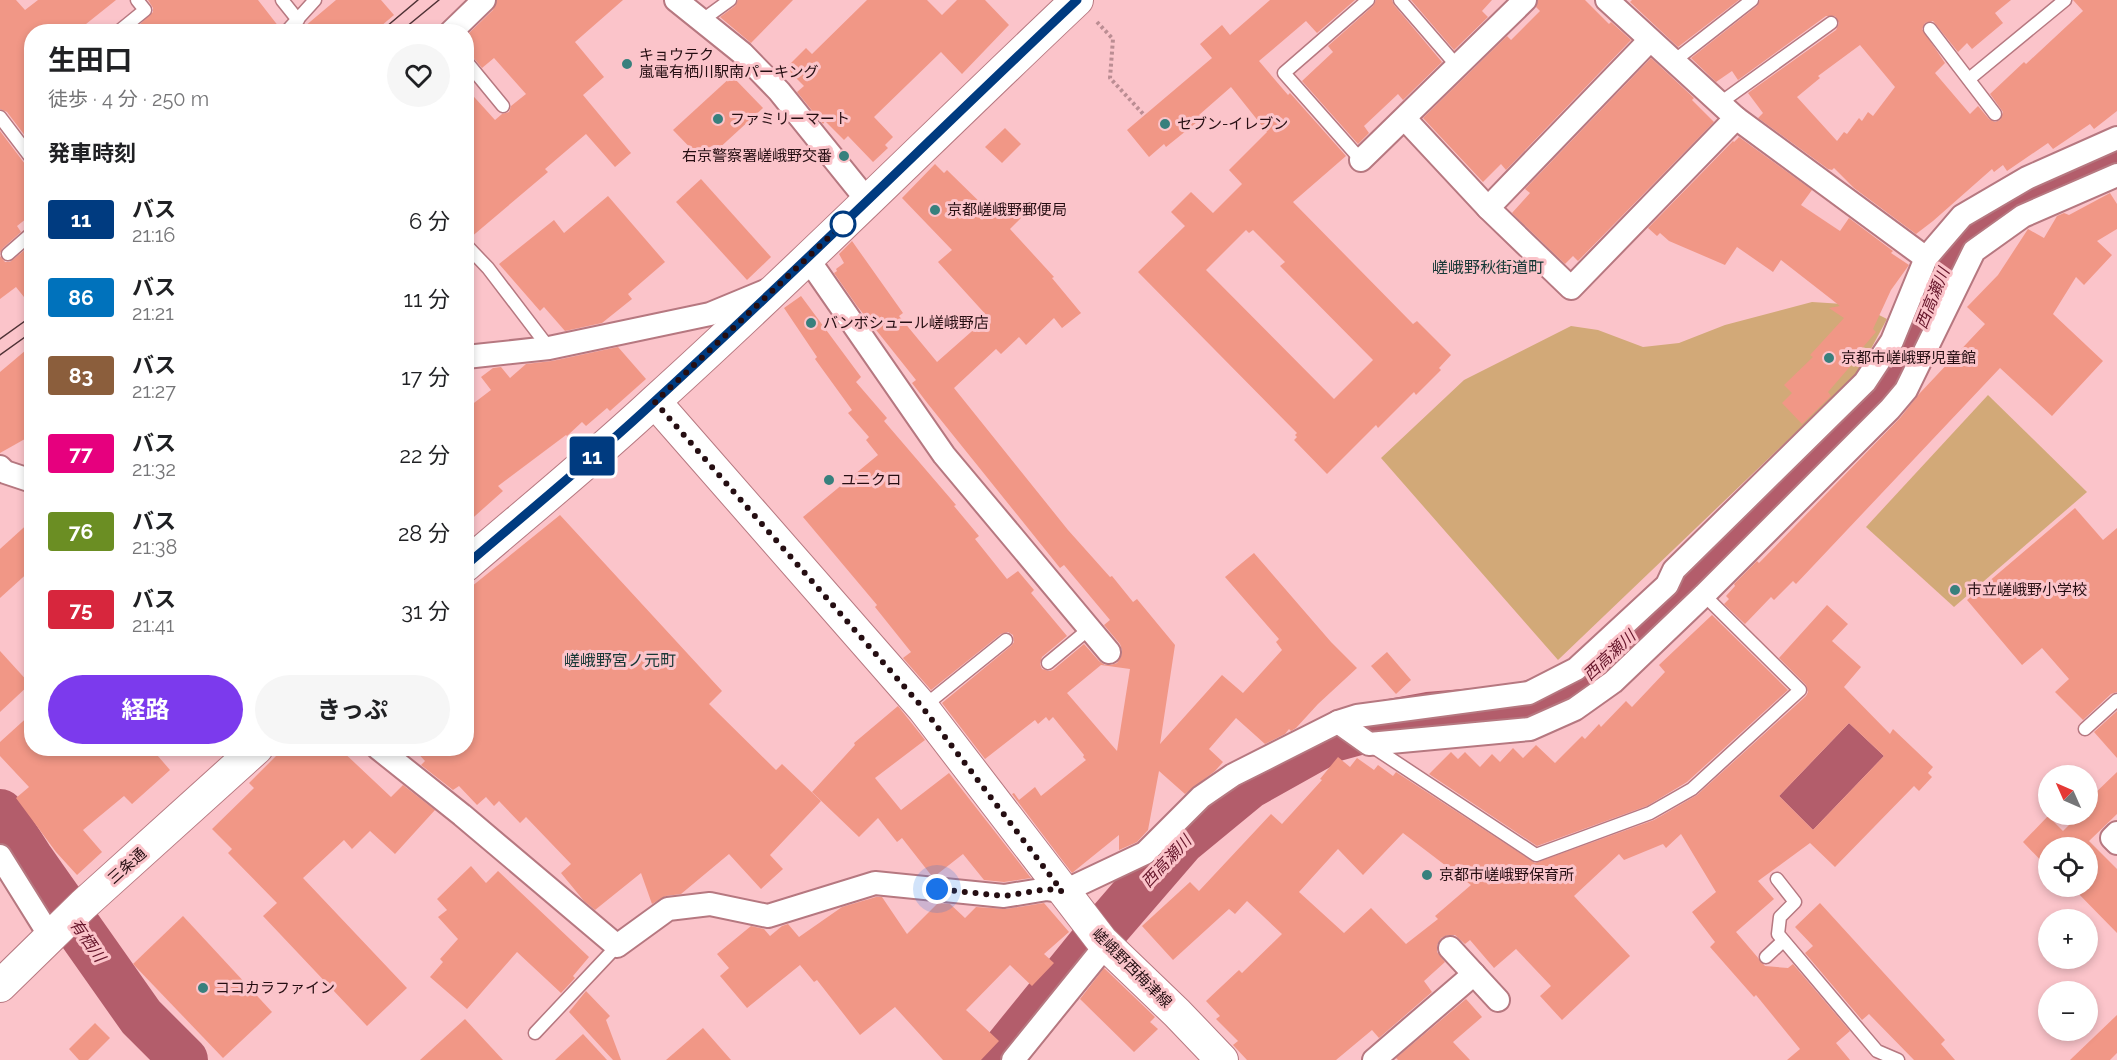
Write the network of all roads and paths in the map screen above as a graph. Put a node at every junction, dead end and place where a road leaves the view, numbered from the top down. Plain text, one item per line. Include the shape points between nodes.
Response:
1 (137, 0) edge
2 (282, 0) edge
3 (315, 0) edge
4 (484, 0) edge
5 (676, 0) edge
6 (730, 0) edge
7 (1368, 0) edge
8 (1400, 0) edge
9 (1525, 0) edge
10 (1608, 0) edge
11 (1752, 0) edge
12 (2065, 0) edge
13 (1084, 8) edge
14 (298, 20) junction
15 (701, 21) junction
16 (1831, 23) dead end
17 (128, 24) edge
18 (294, 24) edge
19 (459, 24) edge
20 (1930, 29) dead end
21 (1650, 39) junction
22 (1674, 61) junction
23 (1458, 67) junction
24 (474, 71) edge
25 (1969, 79) junction
26 (503, 106) dead end
27 (1728, 111) junction
28 (1995, 114) dead end
29 (1144, 116) dead end
30 (1, 118) edge
31 (1406, 119) junction
32 (2117, 138) edge
33 (24, 148) edge
34 (1361, 160) joint
35 (2116, 177) edge
36 (2027, 178) junction
37 (867, 200) junction
38 (1488, 208) junction
39 (2036, 210) junction
40 (24, 240) edge
41 (474, 253) edge
42 (8, 254) dead end
43 (1926, 258) junction
44 (808, 259) junction
45 (778, 286) junction
46 (1892, 341) junction
47 (549, 348) junction
48 (474, 356) edge
49 (1920, 360) junction
50 (655, 402) junction
51 (474, 558) edge
52 (1674, 570) junction
53 (1704, 595) junction
54 (1089, 629) junction
55 (1006, 640) dead end
56 (1109, 652) dead end
57 (1048, 663) dead end
58 (2117, 700) edge
59 (923, 708) junction
60 (1338, 722) junction
61 (2085, 729) dead end
62 (1369, 744) junction
63 (248, 756) edge
64 (388, 756) edge
65 (2117, 833) edge
66 (2117, 843) edge
67 (0, 856) edge
68 (1777, 879) dead end
69 (1062, 891) junction
70 (53, 934) junction
71 (1101, 939) junction
72 (1783, 941) junction
73 (617, 946) junction
74 (1450, 948) dead end
75 (1766, 957) dead end
76 (1474, 974) junction
77 (0, 986) edge
78 (1497, 1000) dead end
79 (535, 1033) dead end
80 (1013, 1060) edge
81 (1222, 1060) edge
82 (1374, 1060) edge
83 (1898, 1060) edge

1 - 17 lane via 145,10
2 - 14 lane
3 - 14 lane
4 - 19 street
5 - 15 street
6 - 15 lane
7 - 34 lane via 1284,73
8 - 23 lane
9 - 23 street
10 - 21 street
11 - 22 lane
12 - 25 lane
13 - 29 path via 1113,39 1110,78
13 - 37 main road
14 - 18 lane
15 - 37 street via 742,53 779,91
16 - 27 lane
20 - 25 lane
21 - 22 street
21 - 38 street
22 - 27 street
23 - 31 street
24 - 26 lane
25 - 28 lane
27 - 38 street via 1571,288
27 - 43 street
30 - 33 lane
31 - 34 street
31 - 38 street
32 - 36 street
35 - 39 street
36 - 39 street
36 - 43 street via 1962,216
37 - 44 main road
39 - 49 street via 1974,251
40 - 42 lane
41 - 47 lane
43 - 46 street
44 - 45 main road
44 - 54 street via 944,455
45 - 47 street via 710,314
45 - 50 main road
46 - 49 street
46 - 52 street via 1865,381
47 - 48 street
49 - 53 street via 1890,409
50 - 51 main road
50 - 59 main road, 嵯峨野西梅津線
52 - 53 street
52 - 60 street via 1667,585 1576,669 1529,693 1357,716
53 - 62 street via 1612,682 1575,709 1530,729
53 - 62 lane via 1800,690 1692,789 1650,813 1536,855
54 - 56 street
54 - 57 lane
55 - 59 lane
58 - 61 lane
59 - 69 main road, 嵯峨野西梅津線
60 - 62 street
60 - 69 street via 1233,775 1201,796 1145,853
63 - 70 main road, 三条通
64 - 73 street
65 - 66 street via 2112,838
67 - 70 street
68 - 72 lane via 1795,902 1780,917 1778,934
69 - 71 main road, 嵯峨野西梅津線
69 - 73 street via 1047,889 1004,896 875,883 768,916 710,904 668,909
70 - 77 main road, 三条通
71 - 80 street
71 - 81 main road, 嵯峨野西梅津線
72 - 75 lane
72 - 83 lane via 1877,1051
73 - 79 lane
74 - 76 street
76 - 78 street
76 - 82 street

